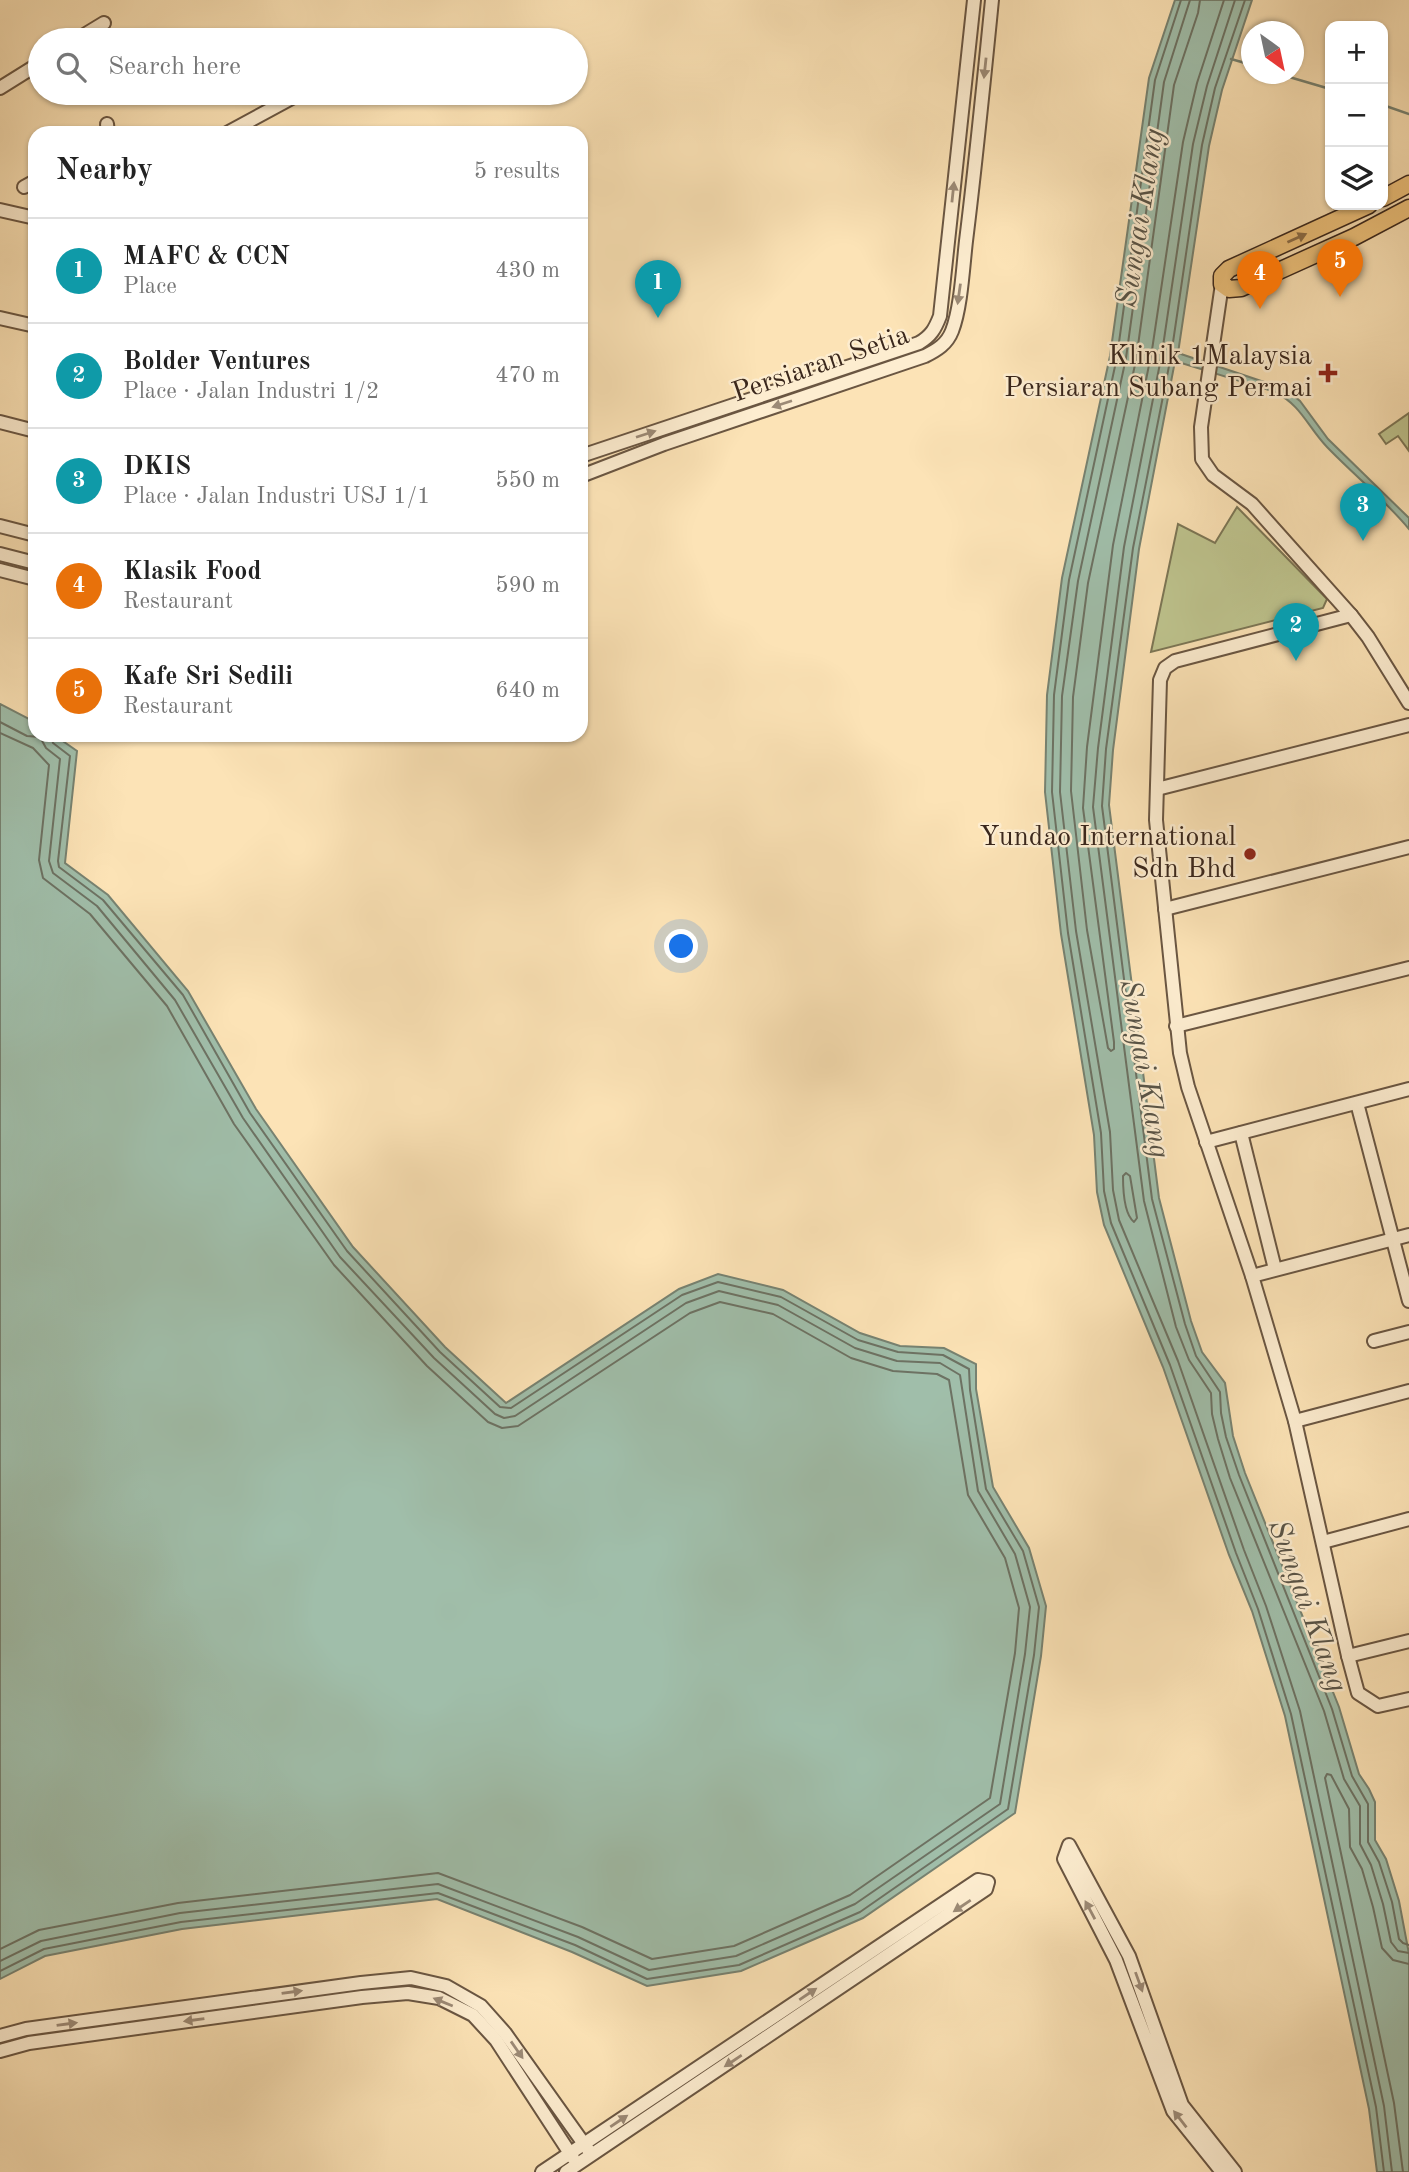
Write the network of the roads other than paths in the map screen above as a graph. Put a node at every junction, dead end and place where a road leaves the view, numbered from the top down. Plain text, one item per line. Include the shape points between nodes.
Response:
1 (974, 0) edge
2 (992, 0) edge
3 (104, 23) dead end
4 (96, 28) edge
5 (28, 70) edge
6 (0, 88) edge
7 (280, 105) edge
8 (240, 126) edge
9 (1409, 184) edge
10 (1388, 195) edge
11 (1409, 208) edge
12 (0, 210) edge
13 (1358, 210) edge
14 (28, 216) edge
15 (1222, 284) junction
16 (0, 318) edge
17 (28, 324) edge
18 (932, 333) junction
19 (942, 345) junction
20 (0, 422) edge
21 (28, 429) edge
22 (588, 454) edge
23 (588, 473) edge
24 (0, 526) edge
25 (28, 533) edge
26 (0, 554) edge
27 (28, 561) edge
28 (0, 570) edge
29 (28, 577) edge
30 (1351, 615) junction
31 (1409, 703) edge
32 (1409, 724) edge
33 (1157, 789) junction
34 (1409, 848) edge
35 (1165, 909) junction
36 (1409, 968) edge
37 (1176, 1026) junction
38 (1409, 1089) edge
39 (1357, 1103) junction
40 (1241, 1133) junction
41 (1206, 1142) junction
42 (1409, 1235) edge
43 (1394, 1239) junction
44 (1275, 1269) junction
45 (1252, 1276) junction
46 (1409, 1301) edge
47 (1409, 1332) edge
48 (1374, 1341) dead end
49 (1409, 1391) edge
50 (1295, 1421) junction
51 (1409, 1520) edge
52 (1323, 1542) junction
53 (1409, 1640) edge
54 (1348, 1656) junction
55 (1409, 1699) edge
56 (0, 2036) edge
57 (0, 2051) edge
58 (588, 2150) junction
59 (571, 2163) edge
60 (542, 2172) edge
61 (1222, 2172) edge
62 (1235, 2172) edge

18 -> 1 street, Persiaran Setia via 940,316
2 -> 19 street, Persiaran Setia via 955,321
3 - 4 street
5 - 6 street
7 - 8 street
9 - 10 main road
11 - 15 main road via 1241,288
12 - 14 street
15 -> 13 main road via 1229,269
15 - 30 street via 1200,452 1206,468 1252,504
16 - 17 street
18 - 19 street
22 -> 18 street, Persiaran Setia via 919,343
19 -> 23 street, Persiaran Setia via 925,356
20 - 21 street
24 - 25 street
26 - 27 street
28 - 29 street
30 - 31 street
30 - 33 street via 1175,661 1165,668 1160,680
32 - 33 street
33 - 35 street
34 - 35 street
35 - 37 street
36 - 37 street
37 - 41 street via 1188,1087
38 - 39 street
39 - 40 street
39 - 43 street
40 - 41 street
40 - 44 street
41 - 45 street
42 - 43 street
43 - 44 street
43 - 46 street
44 - 45 street
45 - 50 street
47 - 48 street
49 - 50 street
50 - 52 street
51 - 52 street
52 - 54 street
53 - 54 street
54 - 55 street via 1358,1693 1378,1706
56 -> 58 street via 411,1978 446,1986 481,2006
59 -> 57 street via 496,2040 473,2015 439,1998 408,1993 362,1997 29,2043
58 -> 58 street via 978,1880 988,1882 986,1889
58 - 59 street
59 - 60 street
61 -> 62 street via 1173,2111 1116,1960 1064,1859 1069,1844 1129,1956 1182,2105

